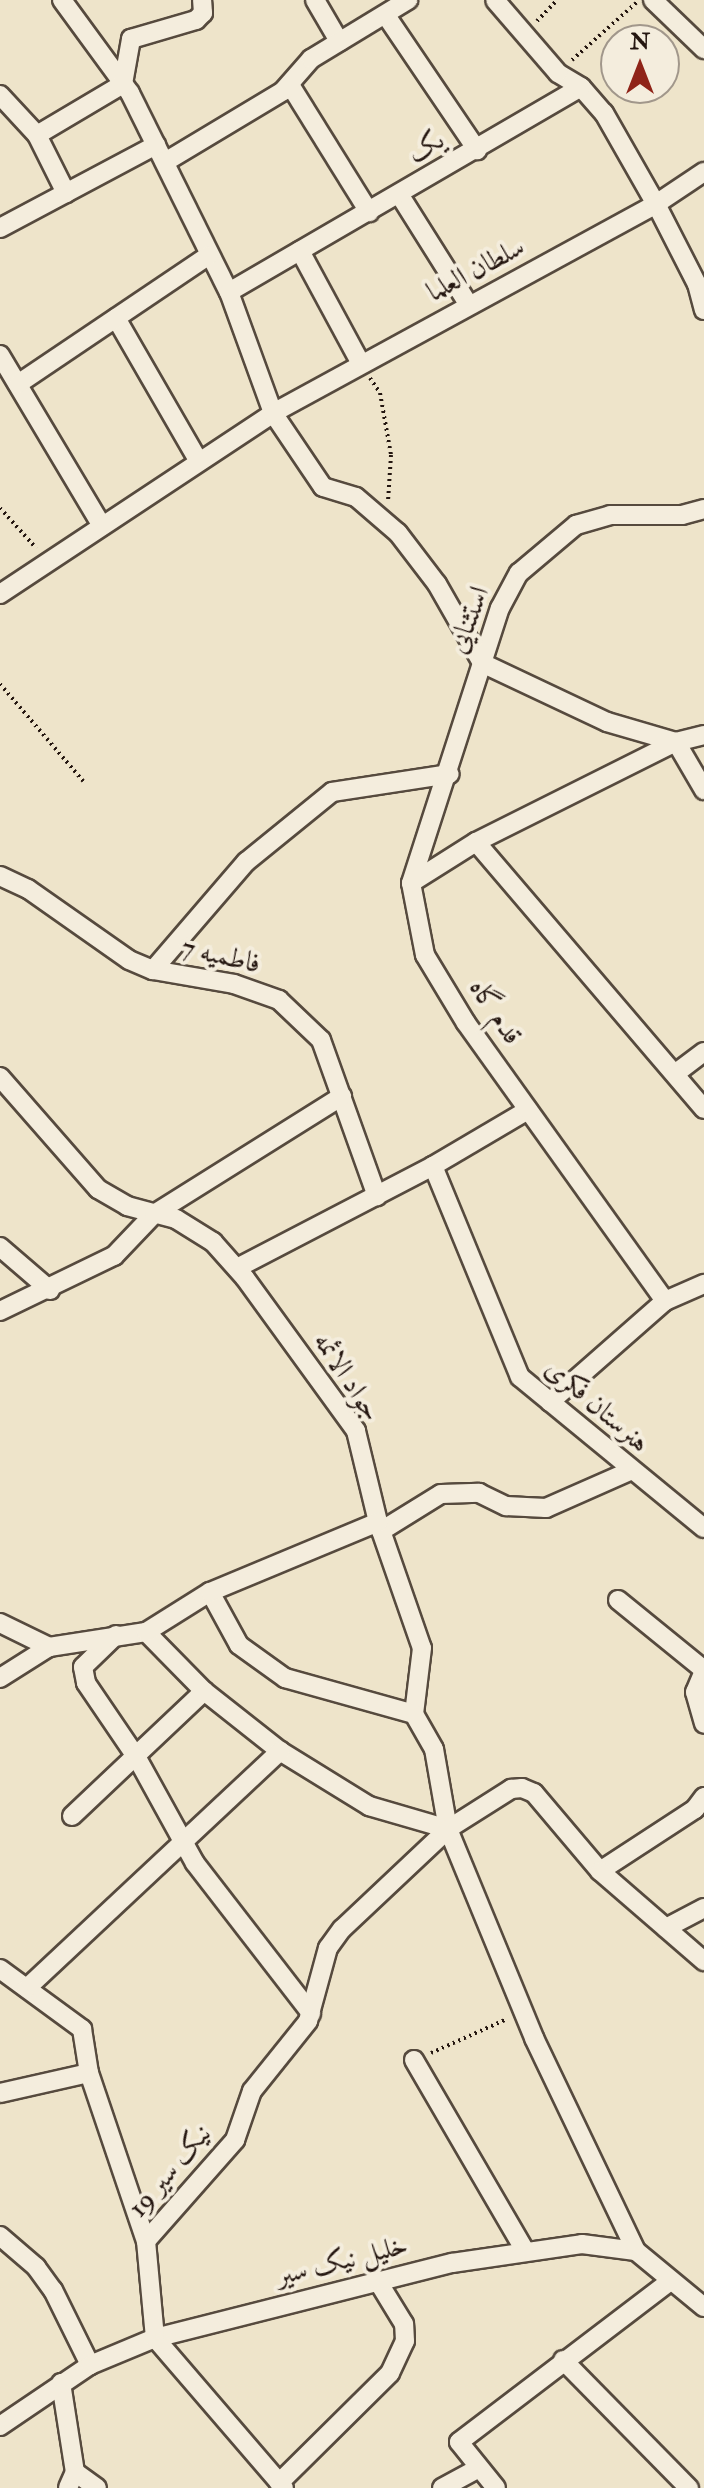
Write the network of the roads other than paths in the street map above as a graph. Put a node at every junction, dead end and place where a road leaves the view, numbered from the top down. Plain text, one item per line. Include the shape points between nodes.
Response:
1 (62, 0) edge
2 (202, 0) edge
3 (315, 0) edge
4 (408, 0) edge
5 (495, 0) edge
6 (665, 4) edge
7 (387, 17) junction
8 (339, 41) junction
9 (704, 49) edge
10 (123, 84) junction
11 (290, 85) junction
12 (581, 87) junction
13 (1, 93) edge
14 (37, 135) junction
15 (156, 145) junction
16 (477, 150) junction
17 (165, 162) junction
18 (704, 172) edge
19 (66, 193) junction
20 (399, 194) junction
21 (656, 204) junction
22 (369, 212) junction
23 (1, 224) edge
24 (300, 251) junction
25 (209, 255) junction
26 (229, 292) junction
27 (469, 305) junction
28 (704, 310) edge
29 (116, 318) junction
30 (0, 355) edge
31 (361, 364) junction
32 (18, 384) junction
33 (273, 413) junction
34 (199, 462) junction
35 (704, 509) edge
36 (102, 526) junction
37 (0, 594) edge
38 (482, 663) junction
39 (704, 735) edge
40 (676, 742) junction
41 (450, 774) junction
42 (704, 790) edge
43 (476, 842) junction
44 (0, 876) edge
45 (411, 883) junction
46 (153, 970) junction
47 (704, 1052) edge
48 (676, 1073) junction
49 (0, 1077) edge
50 (342, 1096) junction
51 (704, 1109) edge
52 (528, 1110) junction
53 (433, 1166) junction
54 (377, 1196) junction
55 (154, 1214) junction
56 (0, 1247) edge
57 (237, 1268) junction
58 (704, 1284) edge
59 (50, 1290) junction
60 (665, 1301) junction
61 (0, 1311) edge
62 (550, 1402) junction
63 (630, 1471) junction
64 (379, 1527) junction
65 (704, 1528) edge
66 (210, 1592) junction
67 (618, 1600) dead end
68 (0, 1623) edge
69 (146, 1632) junction
70 (116, 1635) junction
71 (49, 1647) junction
72 (704, 1670) edge
73 (0, 1678) edge
74 (204, 1691) junction
75 (414, 1714) junction
76 (704, 1724) edge
77 (280, 1751) junction
78 (137, 1758) junction
79 (704, 1797) edge
80 (72, 1816) dead end
81 (448, 1829) junction
82 (183, 1842) junction
83 (600, 1871) junction
84 (704, 1908) edge
85 (666, 1928) junction
86 (704, 1961) edge
87 (0, 1969) edge
88 (27, 1988) junction
89 (311, 2013) junction
90 (414, 2060) road end
91 (89, 2073) junction
92 (0, 2093) edge
93 (0, 2236) edge
94 (146, 2241) junction
95 (525, 2251) junction
96 (636, 2251) junction
97 (377, 2280) junction
98 (670, 2281) junction
99 (704, 2307) edge
100 (155, 2338) junction
101 (563, 2360) junction
102 (90, 2365) junction
103 (61, 2383) junction
104 (0, 2426) edge
105 (479, 2468) junction
106 (71, 2480) edge
107 (282, 2485) edge
108 (445, 2487) edge
109 (97, 2488) edge
110 (496, 2488) edge
111 (689, 2488) edge

1 - 10 street
2 - 10 street via 203,13 196,20 131,39
3 - 8 street
4 - 7 street
5 - 12 street via 558,73
6 - 9 street
7 - 8 street
7 - 16 street
8 - 11 street via 311,59
10 - 14 street
10 - 15 street
11 - 17 street
11 - 22 street
12 - 16 street, یک
12 - 21 street via 604,113
13 - 14 street
14 - 19 street
15 - 17 street
15 - 19 street
16 - 20 street, یک
17 - 25 street
18 - 21 street, سلطان العلما
19 - 23 street
20 - 22 street, یک
20 - 27 street
21 - 27 street, سلطان العلما
21 - 28 street
22 - 24 street, یک
24 - 26 street, یک
24 - 31 street
25 - 26 street
25 - 29 street
26 - 33 street
27 - 31 street, سلطان العلما
29 - 32 street
29 - 34 street
30 - 32 street
31 - 33 street, سلطان العلما
32 - 36 street
33 - 34 street, سلطان العلما
33 - 38 street via 323,487 356,497 387,524 437,584
34 - 36 street, سلطان العلما
35 - 38 street, استثنایی via 682,515 610,515 576,525 519,573 500,608
36 - 37 street, سلطان العلما
38 - 40 street via 607,722
38 - 41 street, استثنایی
39 - 40 street
40 - 42 street
40 - 43 street
41 - 45 street, استثنایی
41 - 46 street via 332,792 246,862
43 - 45 street
43 - 48 street
44 - 46 street, فاطمیه 7 via 28,889 129,960
45 - 52 street, قدم گاه via 425,955
46 - 50 street, فاطمیه 7 via 234,984 279,1000 321,1040
47 - 48 street
48 - 51 street
49 - 55 street, جواد الائمه via 98,1189
50 - 54 street, فاطمیه 7
50 - 55 street
52 - 53 street
52 - 60 street, قدم گاه
53 - 54 street
53 - 62 street, هنرستان فکری via 511,1362
54 - 57 street
55 - 57 street, جواد الائمه via 192,1228
55 - 59 street via 114,1256
56 - 59 street
57 - 64 street, جواد الائمه via 356,1431
58 - 60 street
59 - 61 street
60 - 62 street
62 - 63 street, هنرستان فکری
63 - 64 street via 546,1508 506,1506 479,1493 441,1494
63 - 65 street, هنرستان فکری
64 - 66 street
64 - 75 street, جواد الائمه via 422,1648
66 - 69 street
66 - 75 street via 239,1645 285,1678
67 - 72 street
68 - 71 street
69 - 70 street
69 - 74 street
70 - 71 street
70 - 78 street via 83,1667 83,1675
71 - 73 street
72 - 76 street via 695,1692
74 - 77 street
74 - 78 street
75 - 81 street via 434,1749
77 - 81 street via 369,1806
77 - 82 street
78 - 80 street
78 - 82 street
79 - 83 street via 695,1809
81 - 83 street, نیک سیر 19 via 511,1789 522,1788 534,1793
81 - 89 street, نیک سیر 19 via 342,1929 328,1948
81 - 96 street via 524,2012
82 - 88 street
82 - 89 street
83 - 85 street
84 - 85 street
85 - 86 street
87 - 88 street
88 - 91 street via 82,2029
89 - 94 street, نیک سیر 19 via 252,2091 235,2140
90 - 95 street
91 - 92 street
91 - 94 street
93 - 102 street via 53,2290
94 - 100 street, نیک سیر 19
95 - 96 street, خلیل نیک سیر via 582,2244
95 - 97 street, خلیل نیک سیر
96 - 98 street
97 - 100 street, خلیل نیک سیر
97 - 107 street via 406,2333 390,2373
98 - 99 street
98 - 101 street
100 - 102 street, خلیل نیک سیر
100 - 107 street
101 - 105 street via 459,2442
101 - 111 street
102 - 103 street, خلیل نیک سیر
103 - 104 street, خلیل نیک سیر
103 - 106 street
105 - 108 street
105 - 110 street
106 - 109 street

